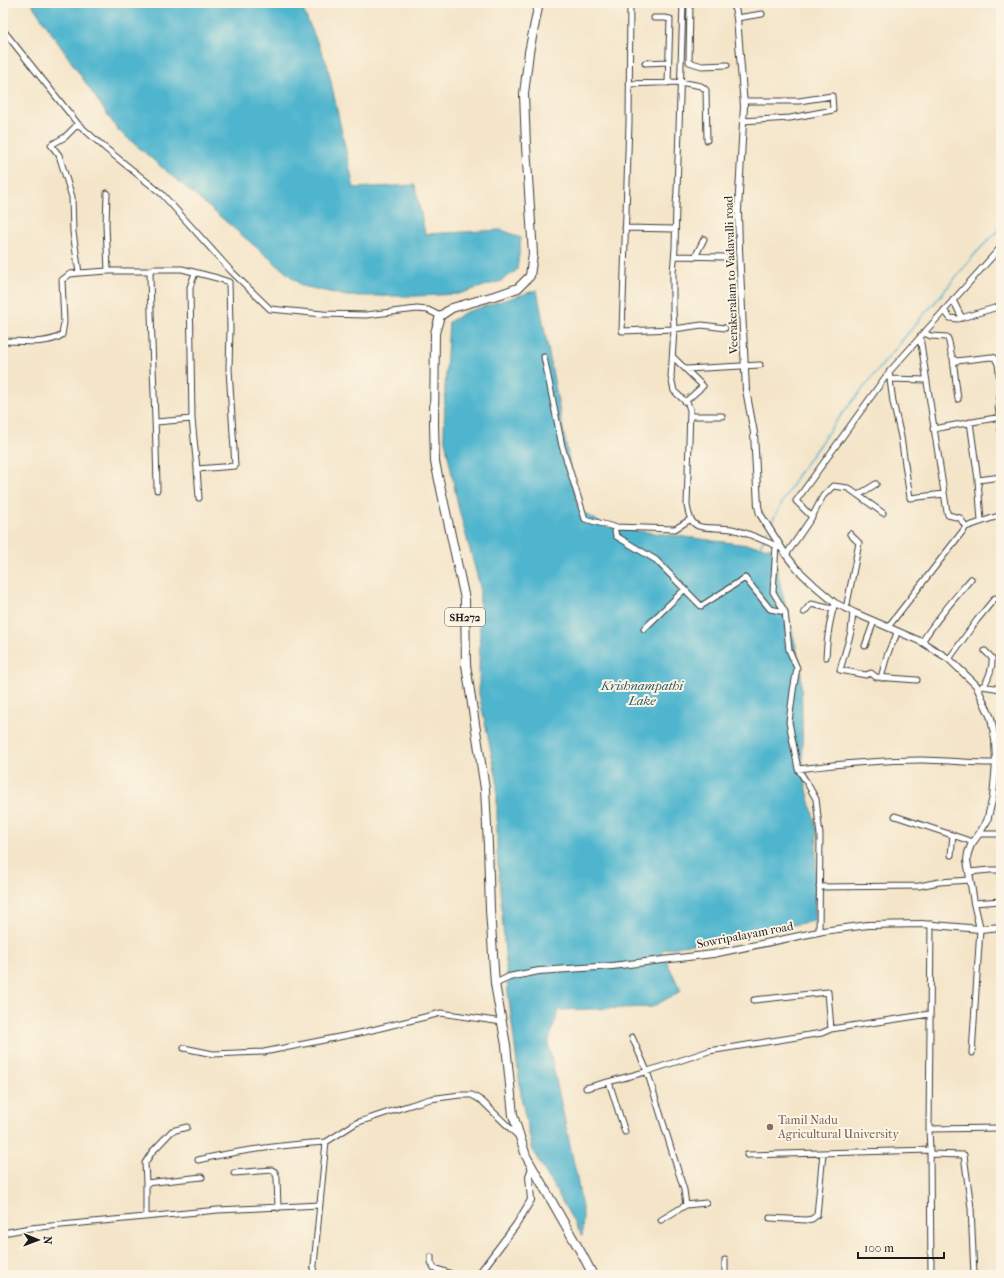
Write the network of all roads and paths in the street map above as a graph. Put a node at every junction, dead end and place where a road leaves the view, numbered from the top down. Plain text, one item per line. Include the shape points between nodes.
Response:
1 (539, 3) edge
2 (630, 3) edge
3 (683, 3) edge
4 (690, 3) edge
5 (734, 3) edge
6 (762, 14) dead end
7 (654, 18) dead end
8 (737, 18) junction
9 (3, 30) edge
10 (645, 62) dead end
11 (668, 62) junction
12 (727, 66) dead end
13 (680, 82) junction
14 (668, 83) junction
15 (629, 84) junction
16 (744, 101) junction
17 (744, 121) junction
18 (78, 124) junction
19 (708, 140) dead end
20 (107, 193) dead end
21 (625, 228) junction
22 (675, 229) junction
23 (704, 239) dead end
24 (1001, 247) edge
25 (674, 256) junction
26 (695, 257) junction
27 (725, 257) dead end
28 (108, 271) junction
29 (150, 271) junction
30 (231, 271) junction
31 (78, 273) junction
32 (195, 273) junction
33 (229, 282) junction
34 (953, 300) junction
35 (1001, 306) edge
36 (944, 310) junction
37 (440, 316) junction
38 (962, 318) junction
39 (725, 328) dead end
40 (674, 329) junction
41 (924, 333) junction
42 (920, 337) junction
43 (3, 341) edge
44 (544, 357) dead end
45 (673, 357) junction
46 (953, 359) junction
47 (745, 365) junction
48 (760, 365) dead end
49 (686, 369) junction
50 (889, 372) junction
51 (890, 379) junction
52 (926, 380) junction
53 (1001, 390) edge
54 (958, 399) dead end
55 (685, 402) junction
56 (690, 416) junction
57 (722, 416) dead end
58 (1000, 417) edge
59 (192, 419) junction
60 (156, 422) junction
61 (970, 422) junction
62 (933, 429) junction
63 (1001, 432) edge
64 (197, 469) junction
65 (1001, 477) edge
66 (978, 480) junction
67 (876, 484) dead end
68 (157, 490) dead end
69 (944, 494) junction
70 (858, 495) junction
71 (199, 498) dead end
72 (882, 513) dead end
73 (1001, 515) edge
74 (812, 516) junction
75 (691, 519) junction
76 (981, 521) junction
77 (614, 527) junction
78 (966, 527) junction
79 (850, 534) dead end
80 (776, 546) junction
81 (786, 555) junction
82 (971, 579) dead end
83 (684, 589) junction
84 (1001, 600) edge
85 (834, 606) junction
86 (846, 609) junction
87 (785, 612) junction
88 (804, 612) dead end
89 (854, 612) junction
90 (874, 621) junction
91 (888, 627) junction
92 (644, 629) dead end
93 (897, 631) junction
94 (922, 642) junction
95 (865, 646) dead end
96 (985, 651) dead end
97 (826, 657) dead end
98 (949, 659) junction
99 (881, 678) junction
100 (917, 680) dead end
101 (976, 685) junction
102 (984, 686) junction
103 (1001, 689) edge
104 (998, 763) edge
105 (798, 769) junction
106 (895, 816) dead end
107 (979, 834) junction
108 (1001, 834) edge
109 (953, 835) junction
110 (973, 842) junction
111 (951, 855) dead end
112 (1001, 870) edge
113 (969, 872) junction
114 (970, 880) junction
115 (819, 887) junction
116 (1001, 901) edge
117 (974, 903) junction
118 (931, 924) junction
119 (1001, 927) edge
120 (980, 929) junction
121 (819, 932) junction
122 (495, 984) junction
123 (754, 1000) dead end
124 (930, 1014) junction
125 (502, 1022) junction
126 (831, 1029) junction
127 (632, 1037) dead end
128 (184, 1048) dead end
129 (972, 1053) dead end
130 (647, 1071) junction
131 (609, 1082) junction
132 (586, 1088) dead end
133 (187, 1127) dead end
134 (1001, 1128) edge
135 (929, 1129) junction
136 (625, 1132) dead end
137 (519, 1138) junction
138 (326, 1142) junction
139 (930, 1152) junction
140 (823, 1153) junction
141 (747, 1155) dead end
142 (198, 1160) dead end
143 (532, 1168) junction
144 (234, 1173) dead end
145 (202, 1177) dead end
146 (146, 1183) junction
147 (706, 1202) dead end
148 (320, 1205) junction
149 (686, 1205) junction
150 (278, 1208) junction
151 (146, 1217) junction
152 (770, 1218) dead end
153 (661, 1220) dead end
154 (3, 1233) edge
155 (431, 1257) dead end
156 (725, 1260) dead end
157 (313, 1275) edge
158 (456, 1275) edge
159 (479, 1275) edge
160 (593, 1275) edge
161 (725, 1275) edge
162 (931, 1275) edge
163 (974, 1275) edge

1 - 37 main road via 528,52 524,94 533,254 530,276 518,288 452,308
2 - 15 street
3 - 13 street
4 - 12 street via 689,62 702,66
5 - 8 street, Veerakeralam to Vadavalli road
6 - 8 street
7 - 11 street via 670,19
8 - 16 street, Veerakeralam to Vadavalli road
9 - 18 street
10 - 11 street
11 - 14 street
13 - 14 street
13 - 19 street via 701,86 706,90
13 - 22 street
14 - 15 street
15 - 21 street
16 - 17 street, Veerakeralam to Vadavalli road
16 - 17 street via 799,101 832,96 833,110 790,118
17 - 47 street, Veerakeralam to Vadavalli road via 738,210
18 - 30 street via 162,194
18 - 31 street via 65,137 51,145 60,155 72,198
20 - 28 street
21 - 22 street
21 - 40 street via 622,331
22 - 25 street
23 - 26 street
24 - 34 street
25 - 26 street
25 - 40 street
26 - 27 street
28 - 29 street
28 - 31 street
29 - 32 street via 182,269
29 - 60 street
30 - 33 street
30 - 37 street via 270,309 366,315 417,309 428,310
31 - 43 street via 70,274 62,280 62,336 38,342
32 - 33 street
32 - 59 street via 190,287
33 - 64 street via 229,369 234,466
34 - 36 street
34 - 38 street
35 - 38 street
36 - 38 street via 950,318
36 - 41 street
37 - 122 main road, SH272 via 435,333 435,462 465,599 466,665 485,789
39 - 40 street via 702,325
40 - 45 street
41 - 42 street
41 - 46 street via 947,337
42 - 50 street
42 - 52 street
44 - 77 street via 562,446 585,519
45 - 49 street
45 - 55 street via 671,377 674,391
46 - 53 street via 961,361 995,358
46 - 54 street
47 - 48 street
47 - 49 street
47 - 80 street, Veerakeralam to Vadavalli road via 746,390 754,433 758,506
49 - 55 street via 704,386
50 - 51 street
50 - 74 street via 796,501
51 - 52 street
51 - 69 street via 910,498
52 - 62 street
53 - 58 street via 998,406
55 - 56 street via 688,404
56 - 57 street
56 - 75 street via 687,505
58 - 61 street
58 - 63 street
59 - 60 street
59 - 64 street
60 - 68 street
61 - 62 street
61 - 66 street
62 - 69 street
64 - 71 street
65 - 66 street
66 - 76 street
67 - 70 street
69 - 78 street via 948,515 960,518
70 - 72 street
70 - 74 street via 848,488 833,486 823,496
73 - 76 street
74 - 81 street
75 - 77 street via 675,530
75 - 80 street via 698,526 730,529
76 - 78 street
77 - 83 street via 616,536 656,560
78 - 91 street
79 - 86 street via 859,543
80 - 81 street, Veerakeralam to Vadavalli road
80 - 87 street via 773,592
81 - 85 street, Veerakeralam to Vadavalli road
82 - 94 street
83 - 87 street via 701,606 745,578 770,608
83 - 92 street
84 - 98 street via 995,598
85 - 86 street, Veerakeralam to Vadavalli road
85 - 88 street via 811,604
85 - 97 street via 828,628
86 - 89 street, Veerakeralam to Vadavalli road
87 - 105 street via 789,650 797,668 789,722
89 - 90 street, Veerakeralam to Vadavalli road
89 - 99 street via 840,670 866,675 871,673
90 - 91 street, Veerakeralam to Vadavalli road
90 - 95 street
91 - 93 street, Veerakeralam to Vadavalli road
93 - 94 street, Veerakeralam to Vadavalli road
93 - 99 street
94 - 98 street, Veerakeralam to Vadavalli road
96 - 102 street via 993,663
98 - 101 street, Veerakeralam to Vadavalli road
99 - 100 street
101 - 102 street
101 - 104 street via 991,718
102 - 103 street
104 - 105 street via 885,761
104 - 107 street via 987,821
105 - 115 street via 816,799 820,835
106 - 109 street
107 - 108 street
107 - 110 street
109 - 110 street
109 - 111 street
110 - 113 street via 967,860
112 - 113 street
113 - 114 street
114 - 115 street via 919,886
114 - 117 street
115 - 121 street
116 - 117 street
117 - 120 street
118 - 120 street, Sowripalayam road
118 - 121 street, Sowripalayam road via 868,925
118 - 124 street
119 - 120 street, Sowripalayam road
120 - 129 street
121 - 122 street, Sowripalayam road via 713,954 612,966 539,971 509,977
122 - 125 main road, SH272
123 - 126 street via 828,992
124 - 126 street
124 - 135 street
125 - 128 street via 441,1013 264,1052 213,1054
125 - 137 main road, SH272 via 513,1115
126 - 130 street via 822,1033 709,1051
127 - 130 street
130 - 131 street
130 - 149 street via 684,1190
131 - 132 street
131 - 136 street
133 - 146 street via 172,1131 152,1152 145,1163
134 - 135 street
135 - 139 street
137 - 138 street via 482,1101 472,1095 460,1095 430,1099 356,1123
137 - 143 main road, SH272
138 - 142 street via 229,1153
138 - 148 street
139 - 140 street
139 - 162 street
139 - 163 street via 964,1155 971,1208
140 - 141 street
140 - 152 street via 817,1215 806,1220
143 - 159 street via 529,1176 531,1200
143 - 160 main road, SH272
144 - 150 street via 272,1170 275,1172
145 - 146 street
146 - 151 street
147 - 149 street
148 - 150 street
148 - 157 street
149 - 153 street
150 - 151 street via 218,1210
151 - 154 street
155 - 158 street via 434,1268
156 - 161 street

